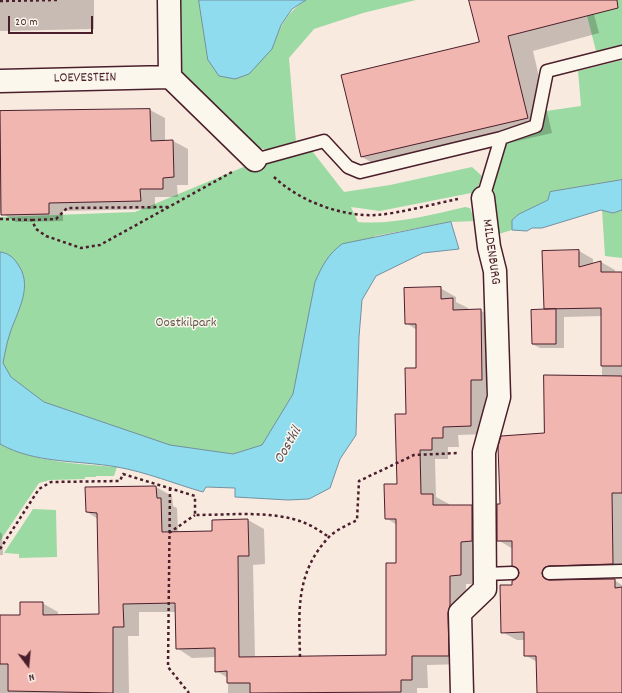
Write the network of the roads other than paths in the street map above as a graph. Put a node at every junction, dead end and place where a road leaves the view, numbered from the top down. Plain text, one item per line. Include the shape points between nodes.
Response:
1 (168, 0) edge
2 (622, 52) edge
3 (170, 76) junction
4 (0, 81) edge
5 (501, 138) junction
6 (255, 160) joint
7 (482, 198) joint
8 (622, 571) edge
9 (549, 572) dead end
10 (512, 573) dead end
11 (485, 574) junction
12 (462, 693) edge

1 - 3 street
2 - 5 lane via 546,71 536,126
3 - 4 street, LOEVESTEIN
3 - 6 street
5 - 6 lane via 360,172 348,167 324,141
5 - 7 lane
7 - 11 street, MILDENBURG via 488,246 495,271 499,397 484,452
8 - 9 lane
10 - 11 lane
11 - 12 street, MILDENBURG via 485,589 460,613

